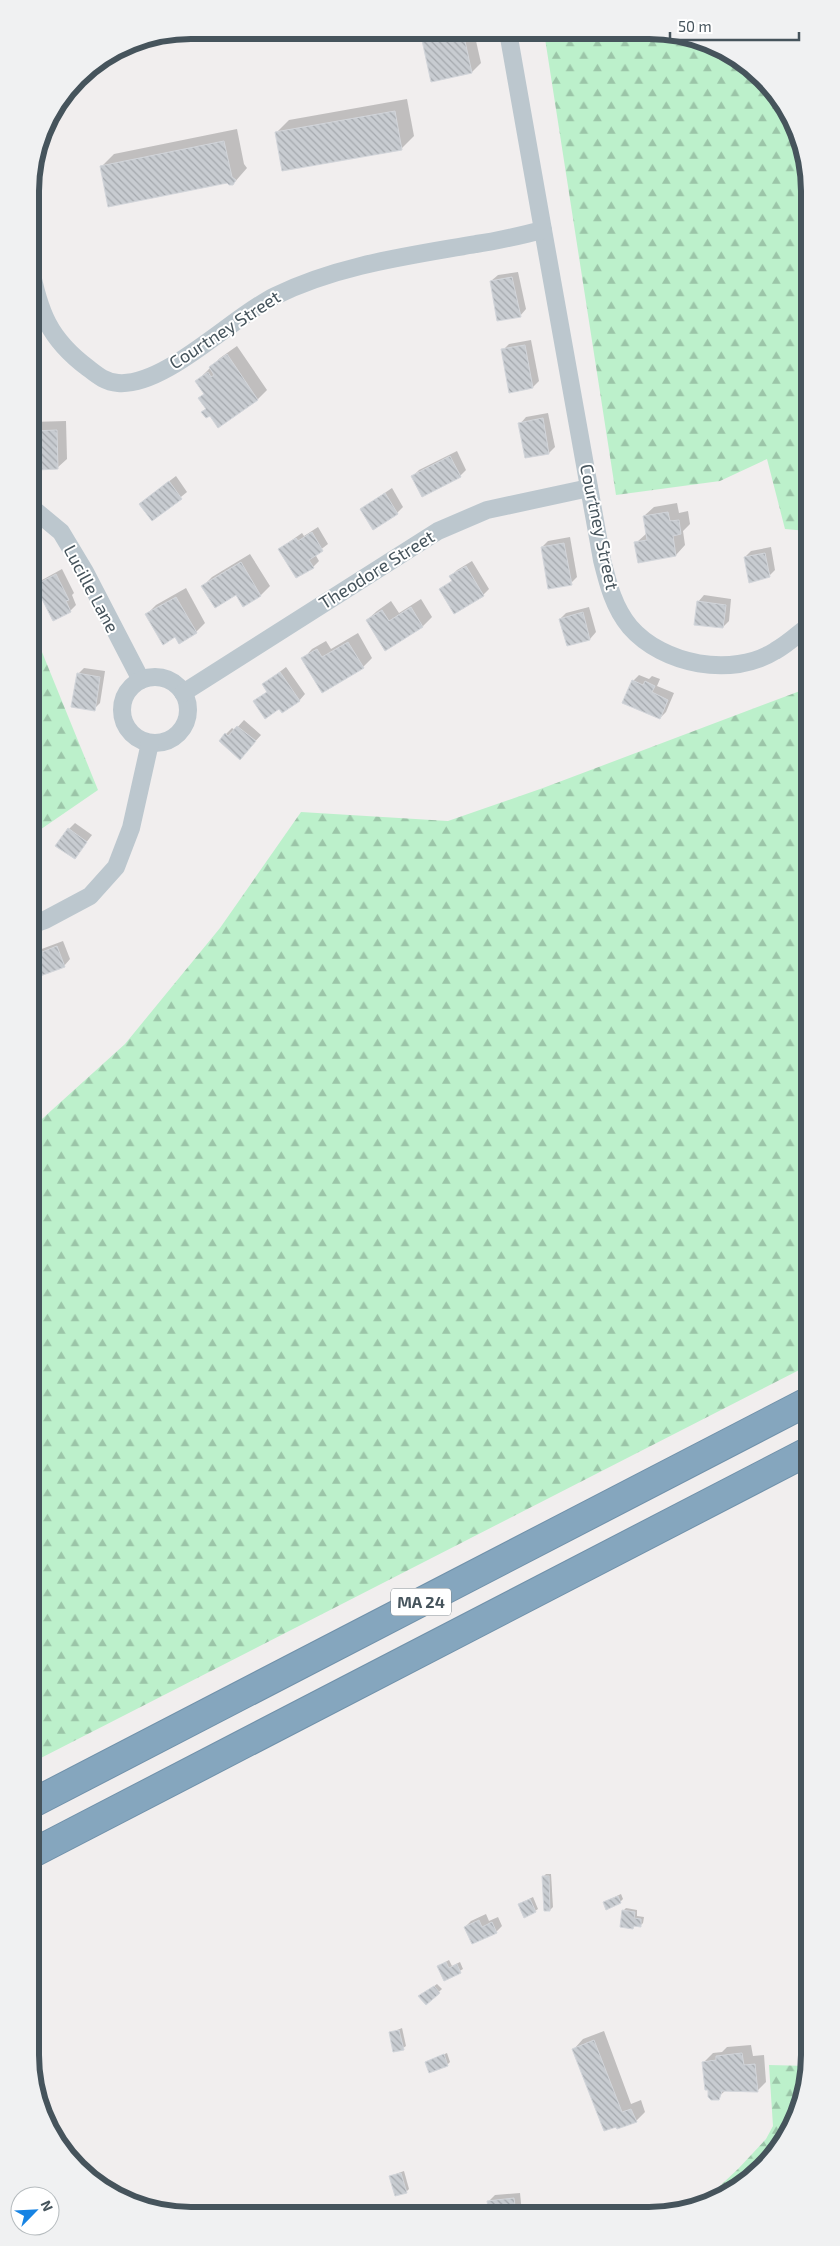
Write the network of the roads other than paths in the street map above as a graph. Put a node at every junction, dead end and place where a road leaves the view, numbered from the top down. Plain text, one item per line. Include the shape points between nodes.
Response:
1 (509, 39) edge
2 (543, 230) junction
3 (39, 300) edge
4 (589, 488) junction
5 (39, 514) edge
6 (801, 632) edge
7 (141, 680) junction
8 (183, 693) junction
9 (150, 743) junction
10 (39, 922) edge
11 (801, 1405) edge
12 (801, 1455) edge
13 (39, 1800) edge
14 (39, 1850) edge

1 - 2 street, Courtney Street
2 - 3 street, Courtney Street via 384,260 299,286 263,303 162,370 140,380 120,383 102,378 59,343
2 - 4 street, Courtney Street
4 - 6 street, Courtney Street via 611,594 630,627 657,650 685,660 722,666 746,663 774,652
4 - 8 street, Theodore Street via 487,510 438,531
5 - 7 street, Lucille Lane via 61,532
7 - 8 street via 164,679
7 - 9 street via 128,691 122,715 129,731
8 - 9 street via 188,711 182,728 168,740
9 - 10 street via 131,828 116,867 90,896
11 - 13 highway, MA 24
12 - 14 highway, MA 24

